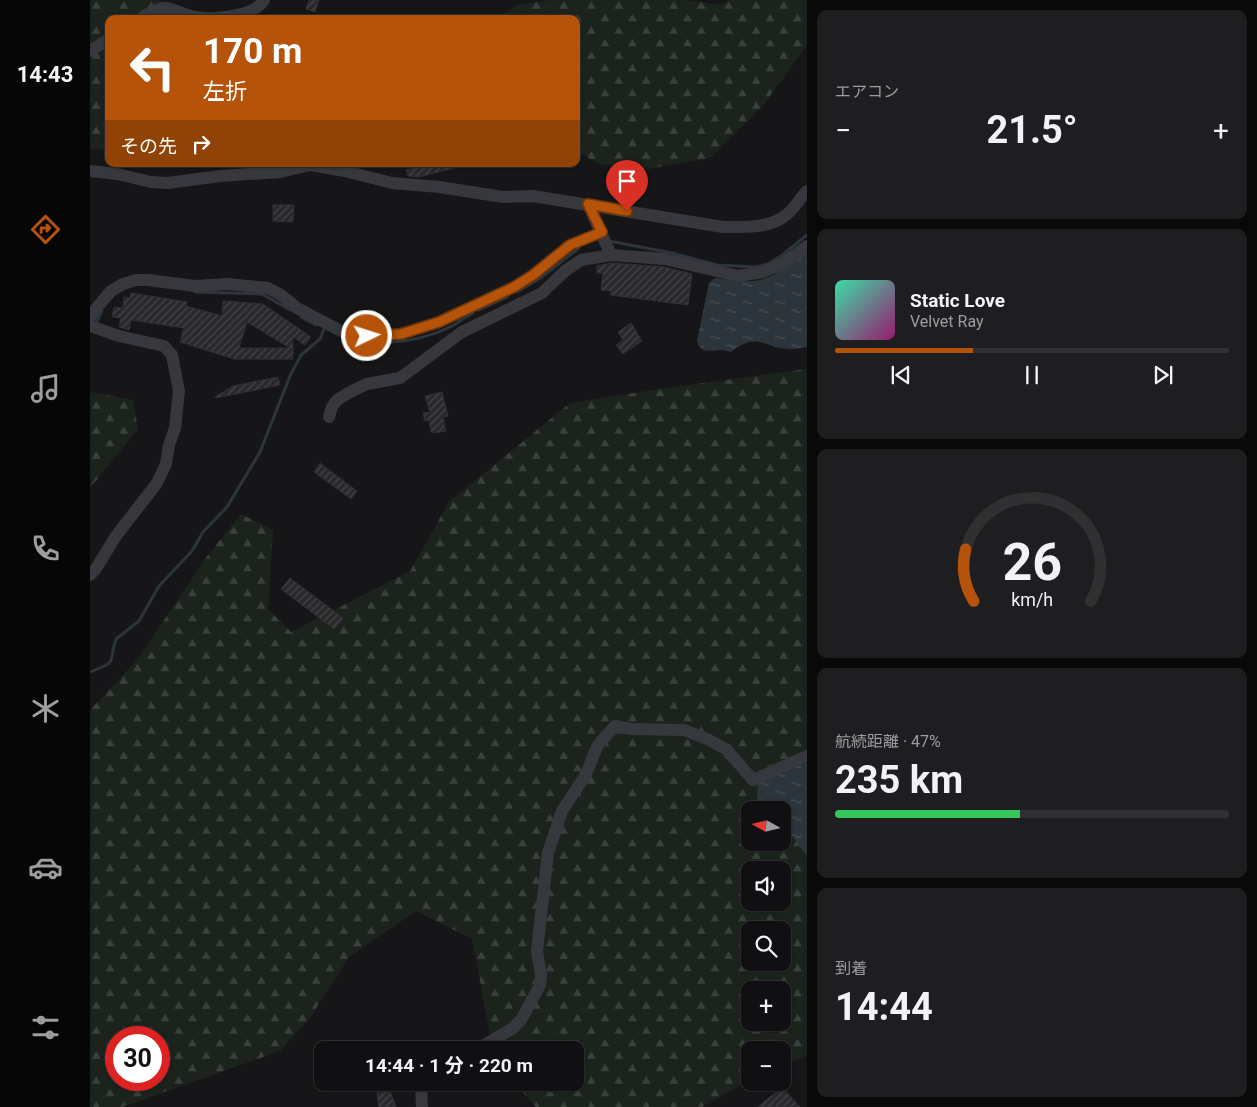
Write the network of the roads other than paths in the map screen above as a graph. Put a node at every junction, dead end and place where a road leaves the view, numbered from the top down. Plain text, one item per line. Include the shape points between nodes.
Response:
1 (264, 0) edge
2 (146, 15) edge
3 (189, 15) edge
4 (235, 15) edge
5 (105, 42) edge
6 (90, 51) edge
7 (305, 167) edge
8 (317, 167) edge
9 (90, 171) edge
10 (807, 191) edge
11 (588, 204) junction
12 (606, 243) junction
13 (807, 246) edge
14 (92, 325) edge
15 (453, 326) junction
16 (329, 417) dead end
17 (90, 575) edge
18 (807, 756) edge
19 (491, 1041) edge
20 (421, 1091) edge
21 (422, 1107) edge

1 - 4 street via 261,6
2 - 3 street via 164,8
5 - 6 street
7 - 9 street via 168,182
8 - 11 street via 392,183
10 - 11 street via 785,215 770,223 748,227 723,227
11 - 12 street
12 - 13 street via 738,276 763,272 782,264
12 - 15 street via 573,265 542,293 509,308
12 - 15 street via 570,245 533,275
14 - 15 street via 99,304 111,291 129,282 148,280 195,286 227,284 268,288 297,308 351,335 401,334
14 - 17 street via 119,336 164,346 172,355 179,400 166,464 157,483
15 - 16 street via 400,378 367,384 337,400
18 - 19 street via 753,780 726,749 684,730 615,726 598,745 586,776 562,811 548,854 538,951 540,985 521,1020
20 - 21 street

